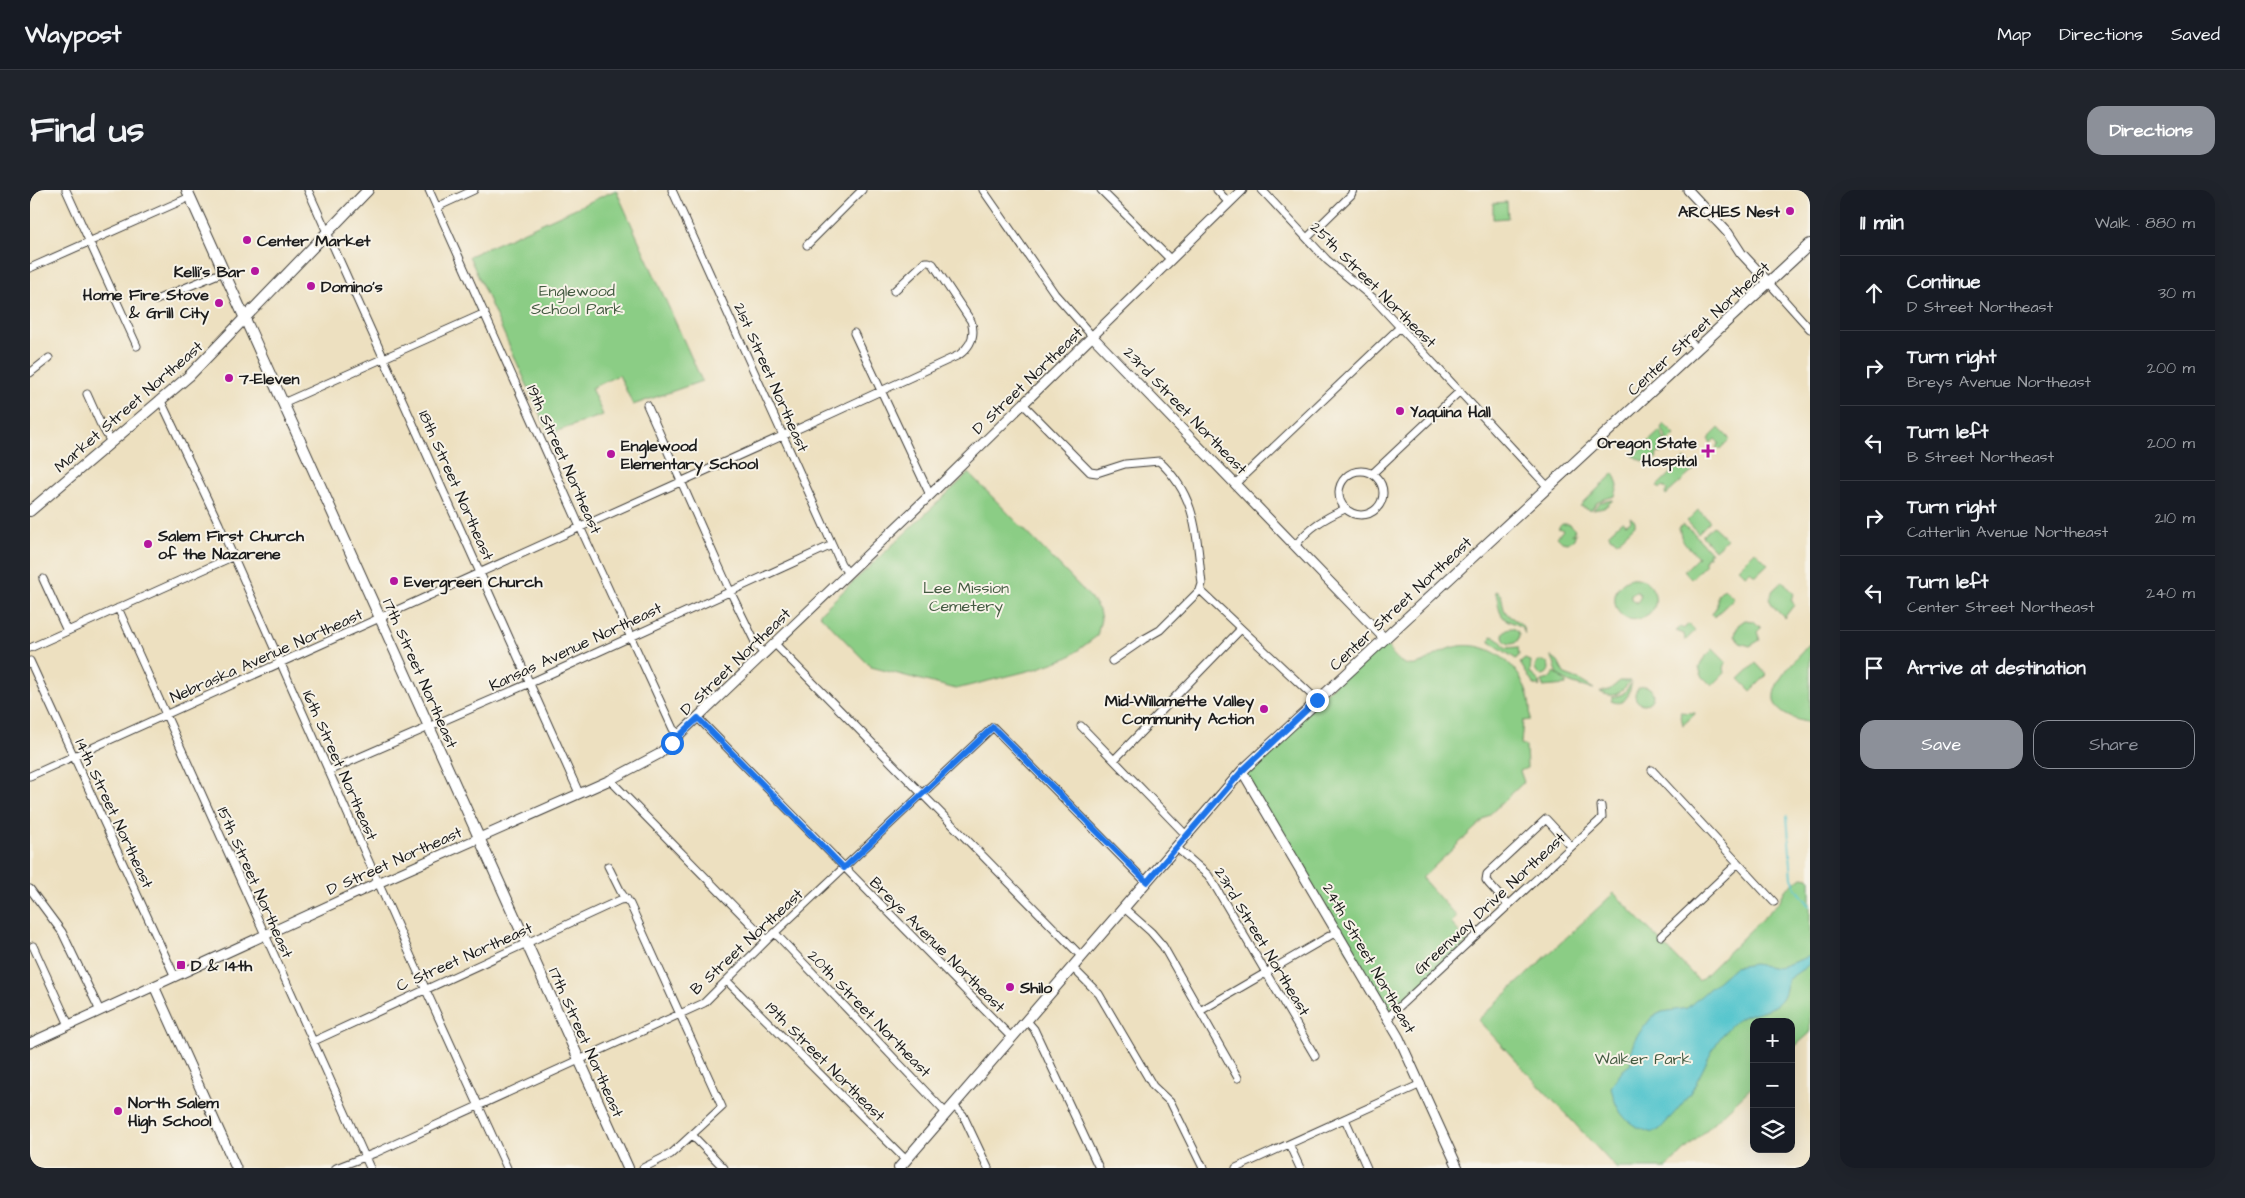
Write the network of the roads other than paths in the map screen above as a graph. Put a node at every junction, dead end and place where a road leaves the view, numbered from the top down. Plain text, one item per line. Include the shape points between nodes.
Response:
1 (66, 190) edge
2 (308, 190) edge
3 (368, 190) edge
4 (429, 190) edge
5 (474, 190) edge
6 (672, 190) edge
7 (862, 190) edge
8 (984, 190) edge
9 (1101, 190) edge
10 (1217, 190) edge
11 (1242, 190) edge
12 (1262, 190) edge
13 (1353, 190) edge
14 (1688, 190) edge
15 (188, 194) edge
16 (1229, 203) junction
17 (437, 206) junction
18 (327, 234) junction
19 (1306, 238) junction
20 (89, 242) junction
21 (1810, 244) edge
22 (807, 245) dead end
23 (1171, 260) junction
24 (30, 268) edge
25 (223, 272) junction
26 (1769, 283) junction
27 (894, 291) dead end
28 (156, 300) dead end
29 (485, 312) junction
30 (244, 319) junction
31 (1400, 327) junction
32 (1810, 329) edge
33 (854, 333) dead end
34 (1092, 337) junction
35 (1688, 339) dead end
36 (137, 346) dead end
37 (1697, 349) junction
38 (384, 357) junction
39 (49, 358) dead end
40 (30, 373) edge
41 (882, 390) junction
42 (1460, 391) junction
43 (87, 394) dead end
44 (161, 401) junction
45 (283, 403) junction
46 (1023, 404) junction
47 (647, 405) dead end
48 (783, 435) junction
49 (111, 442) junction
50 (1372, 474) junction
51 (682, 481) junction
52 (1236, 483) junction
53 (1548, 487) junction
54 (930, 495) junction
55 (1345, 509) junction
56 (30, 511) edge
57 (580, 527) junction
58 (832, 545) junction
59 (1296, 545) junction
60 (234, 556) junction
61 (481, 573) junction
62 (848, 573) junction
63 (43, 579) dead end
64 (1200, 590) junction
65 (730, 591) junction
66 (118, 608) junction
67 (380, 619) junction
68 (1241, 629) junction
69 (67, 631) junction
70 (629, 637) junction
71 (1384, 638) junction
72 (775, 644) junction
73 (30, 648) edge
74 (764, 654) junction
75 (30, 661) edge
76 (1112, 661) dead end
77 (281, 663) junction
78 (530, 683) junction
79 (1317, 700) junction
80 (166, 715) junction
81 (698, 718) junction
82 (1080, 726) dead end
83 (428, 728) junction
84 (680, 735) junction
85 (72, 757) junction
86 (1114, 760) junction
87 (1652, 770) dead end
88 (328, 771) junction
89 (1242, 771) junction
90 (30, 776) edge
91 (610, 780) junction
92 (580, 792) junction
93 (922, 794) junction
94 (1601, 806) dead end
95 (1187, 836) junction
96 (479, 838) junction
97 (1571, 846) junction
98 (1177, 848) junction
99 (1738, 863) junction
100 (608, 866) dead end
101 (844, 868) junction
102 (1147, 882) junction
103 (378, 883) junction
104 (30, 889) edge
105 (627, 899) junction
106 (1774, 902) dead end
107 (1507, 904) junction
108 (1124, 908) junction
109 (1338, 932) junction
110 (775, 933) junction
111 (265, 935) junction
112 (1661, 936) dead end
113 (767, 940) junction
114 (526, 942) junction
115 (33, 946) dead end
116 (1082, 957) junction
117 (1073, 968) junction
118 (1266, 973) junction
119 (175, 976) junction
120 (727, 982) junction
121 (154, 986) junction
122 (425, 988) junction
123 (100, 1011) junction
124 (1200, 1011) junction
125 (680, 1015) junction
126 (1387, 1018) junction
127 (1027, 1022) junction
128 (69, 1025) junction
129 (1012, 1038) junction
130 (314, 1041) junction
131 (30, 1043) edge
132 (1315, 1056) dead end
133 (579, 1061) junction
134 (1238, 1078) dead end
135 (1421, 1084) junction
136 (479, 1106) junction
137 (950, 1109) junction
138 (1345, 1119) junction
139 (692, 1136) junction
140 (1289, 1144) junction
141 (365, 1157) junction
142 (903, 1164) edge
143 (236, 1168) edge
144 (336, 1168) edge
145 (370, 1168) edge
146 (507, 1168) edge
147 (628, 1168) edge
148 (643, 1168) edge
149 (724, 1168) edge
150 (988, 1168) edge
151 (1099, 1168) edge
152 (1203, 1168) edge
153 (1236, 1168) edge
154 (1300, 1168) edge
155 (1366, 1168) edge
156 (1458, 1168) edge

1 - 20 street
2 - 18 street, 18th Street Northeast
3 - 18 main road, Market Street Northeast
4 - 17 street, 19th Street Northeast
5 - 17 street
6 - 48 street, 21st Street Northeast
7 - 22 street
8 - 34 street, 23rd Street Northeast via 1055,294
9 - 23 street
10 - 16 street
11 - 16 street, D Street Northeast
12 - 19 street, 25th Street Northeast
13 - 19 street
14 - 26 street
15 - 20 street
15 - 25 main road, 17th Street Northeast
16 - 23 street, D Street Northeast
17 - 29 street, 19th Street Northeast
18 - 30 main road, Market Street Northeast
18 - 38 street, 18th Street Northeast
19 - 31 street, 25th Street Northeast
20 - 24 street
20 - 36 street
21 - 26 main road, Center Street Northeast
23 - 34 street, D Street Northeast
25 - 28 street
25 - 30 main road, 17th Street Northeast
26 - 32 street
26 - 37 main road, Center Street Northeast
27 - 41 street, Nebraska Avenue Northeast via 920,266 929,262 966,310 974,329 972,340 959,355
29 - 38 street
29 - 57 street, 19th Street Northeast
30 - 44 main road, Market Street Northeast
30 - 45 main road, 17th Street Northeast
31 - 42 street, 25th Street Northeast
31 - 52 street
33 - 41 street
34 - 46 street, D Street Northeast
34 - 52 street, 23rd Street Northeast
35 - 37 street
37 - 53 main road, Center Street Northeast
38 - 45 street
38 - 61 street, 18th Street Northeast
39 - 40 street
41 - 48 street, Nebraska Avenue Northeast
41 - 54 street
42 - 50 street
42 - 53 street, 25th Street Northeast
43 - 49 street
44 - 49 main road, Market Street Northeast
44 - 60 street, 16th Street Northeast
45 - 67 main road, 17th Street Northeast
46 - 54 street, D Street Northeast
46 - 64 street via 1090,472 1156,460 1162,463 1185,492 1191,506 1202,584
47 - 51 street
48 - 51 street, Nebraska Avenue Northeast
48 - 58 street, 21st Street Northeast
49 - 56 main road, Market Street Northeast
50 - 55 street via 1366,471 1352,473 1341,482 1338,496
50 - 55 street via 1383,492 1380,504 1364,515
51 - 57 street, Nebraska Avenue Northeast
51 - 65 street
52 - 59 street, 23rd Street Northeast
53 - 71 main road, Center Street Northeast
54 - 62 street, D Street Northeast
55 - 59 street via 1317,523
57 - 61 street, Nebraska Avenue Northeast
57 - 70 street, 19th Street Northeast
58 - 62 street, 21st Street Northeast
58 - 65 street, Kansas Avenue Northeast
59 - 71 street, 23rd Street Northeast
60 - 66 street
60 - 77 street, 16th Street Northeast
61 - 67 street, Nebraska Avenue Northeast
61 - 78 street, 18th Street Northeast
62 - 72 street, D Street Northeast
63 - 69 street
64 - 68 street
64 - 76 street via 1160,630
65 - 70 street, Kansas Avenue Northeast
65 - 74 street
66 - 69 street
66 - 80 street, 15th Street Northeast
67 - 77 street, Nebraska Avenue Northeast
67 - 83 main road, 17th Street Northeast
68 - 79 street
68 - 86 street
69 - 73 street
70 - 78 street, Kansas Avenue Northeast
70 - 84 street, 19th Street Northeast via 673,729
71 - 79 main road, Center Street Northeast
72 - 74 street, D Street Northeast
72 - 93 street
74 - 81 street, D Street Northeast
75 - 85 street, 14th Street Northeast
77 - 80 street, Nebraska Avenue Northeast
77 - 88 street, 16th Street Northeast
78 - 83 street, Kansas Avenue Northeast
78 - 92 street, 18th Street Northeast
79 - 89 main road, Center Street Northeast
80 - 85 street, Nebraska Avenue Northeast
80 - 111 street, 15th Street Northeast
81 - 84 street, D Street Northeast
81 - 101 street, Breys Avenue Northeast
82 - 86 street
83 - 88 street, Kansas Avenue Northeast
83 - 96 main road, 17th Street Northeast
84 - 91 street, D Street Northeast via 659,754
85 - 90 street, Nebraska Avenue Northeast
85 - 119 street, 14th Street Northeast
86 - 95 street
87 - 99 street
88 - 103 street, 16th Street Northeast
89 - 95 main road, Center Street Northeast
89 - 109 street, 24th Street Northeast
91 - 92 street, D Street Northeast
91 - 113 street
92 - 96 street, D Street Northeast
93 - 101 street, B Street Northeast
93 - 102 street, B Street Northeast via 993,727
93 - 116 street
94 - 97 street, Greenway Drive Northeast via 1599,821
95 - 98 main road, Center Street Northeast
96 - 103 street, D Street Northeast
96 - 114 main road, 17th Street Northeast
97 - 107 street, Greenway Drive Northeast
97 - 107 street via 1546,819 1487,874 1486,880
98 - 102 main road, Center Street Northeast
98 - 118 street, 23rd Street Northeast via 1208,875
99 - 106 street
99 - 112 street
100 - 105 street
101 - 110 street, B Street Northeast
101 - 129 street, Breys Avenue Northeast
102 - 108 main road, Center Street Northeast
103 - 111 street, D Street Northeast
103 - 122 street, 16th Street Northeast
104 - 123 street via 62,932
105 - 114 street, C Street Northeast
105 - 125 street
107 - 126 street, Greenway Drive Northeast
108 - 116 main road, Center Street Northeast
108 - 124 street via 1156,937
109 - 118 street
109 - 126 street, 24th Street Northeast
110 - 113 street, B Street Northeast
110 - 137 street, 20th Street Northeast
111 - 119 street, D Street Northeast
111 - 130 street, 15th Street Northeast
113 - 120 street, B Street Northeast
114 - 122 street, C Street Northeast
114 - 133 main road, 17th Street Northeast
115 - 128 street
116 - 117 main road, Center Street Northeast
117 - 127 main road, Center Street Northeast
117 - 152 street via 1099,994 1154,1086 1171,1103
118 - 124 street
118 - 132 street, 23rd Street Northeast
119 - 121 street, D Street Northeast
120 - 125 street, B Street Northeast via 704,1003
120 - 142 street, 19th Street Northeast
121 - 123 street, D Street Northeast
121 - 143 street
122 - 130 street, C Street Northeast
122 - 136 street, 16th Street Northeast
123 - 128 street, D Street Northeast
124 - 134 street
125 - 133 street, B Street Northeast
125 - 139 street via 722,1107
126 - 135 street, 24th Street Northeast
127 - 129 main road, Center Street Northeast
127 - 151 street via 1034,1028
128 - 131 street, D Street Northeast
129 - 137 main road, Center Street Northeast
130 - 141 street, 15th Street Northeast
133 - 136 street, B Street Northeast
133 - 147 main road, 17th Street Northeast
135 - 138 street
135 - 156 street, 24th Street Northeast
136 - 141 street, B Street Northeast
136 - 146 street, 16th Street Northeast
137 - 142 main road, Center Street Northeast
137 - 150 street, 20th Street Northeast via 963,1114
138 - 140 street
138 - 155 street
139 - 148 street via 667,1156
139 - 149 street
140 - 153 street
140 - 154 street
141 - 144 street, B Street Northeast
141 - 145 street, 15th Street Northeast

